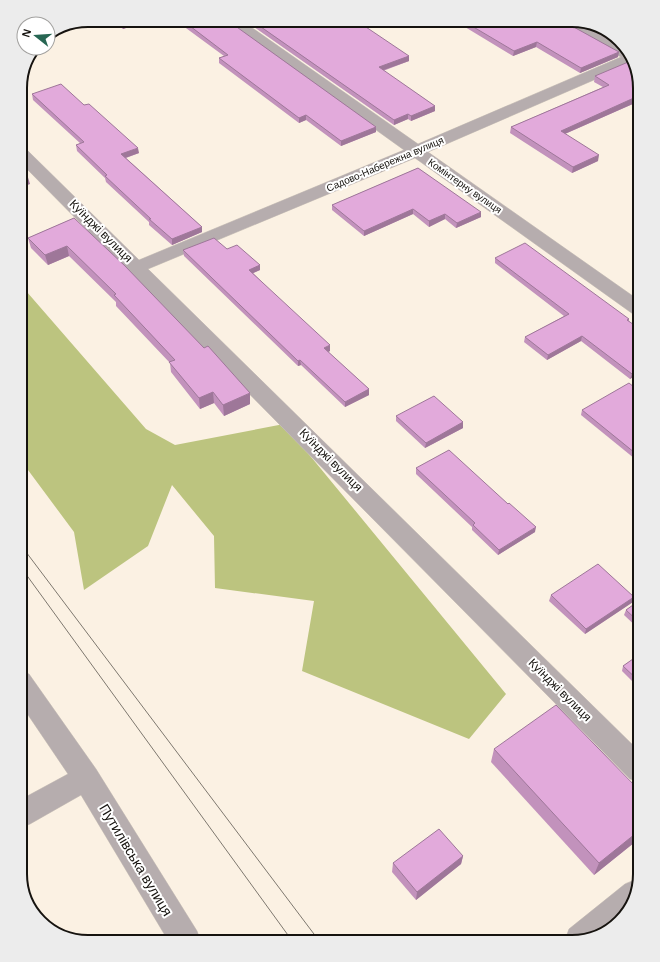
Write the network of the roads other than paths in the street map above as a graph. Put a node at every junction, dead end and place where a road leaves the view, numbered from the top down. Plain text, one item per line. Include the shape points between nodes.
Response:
1 (242, 27) edge
2 (577, 27) edge
3 (620, 52) edge
4 (626, 60) edge
5 (416, 151) junction
6 (27, 159) edge
7 (137, 267) junction
8 (633, 305) edge
9 (27, 692) edge
10 (633, 763) edge
11 (86, 778) junction
12 (27, 811) edge
13 (627, 901) edge
14 (589, 933) edge
15 (182, 935) edge

1 - 5 street, Комінтерну вулиця
2 - 3 street
4 - 5 street, Садово-Набережна вулиця
5 - 7 street, Садово-Набережна вулиця
5 - 8 street, Комінтерну вулиця
6 - 7 street, Куїнджі вулиця
7 - 10 street, Куїнджі вулиця
9 - 11 street, Путилівська вулиця
11 - 12 street
11 - 15 street, Путилівська вулиця
13 - 14 street

